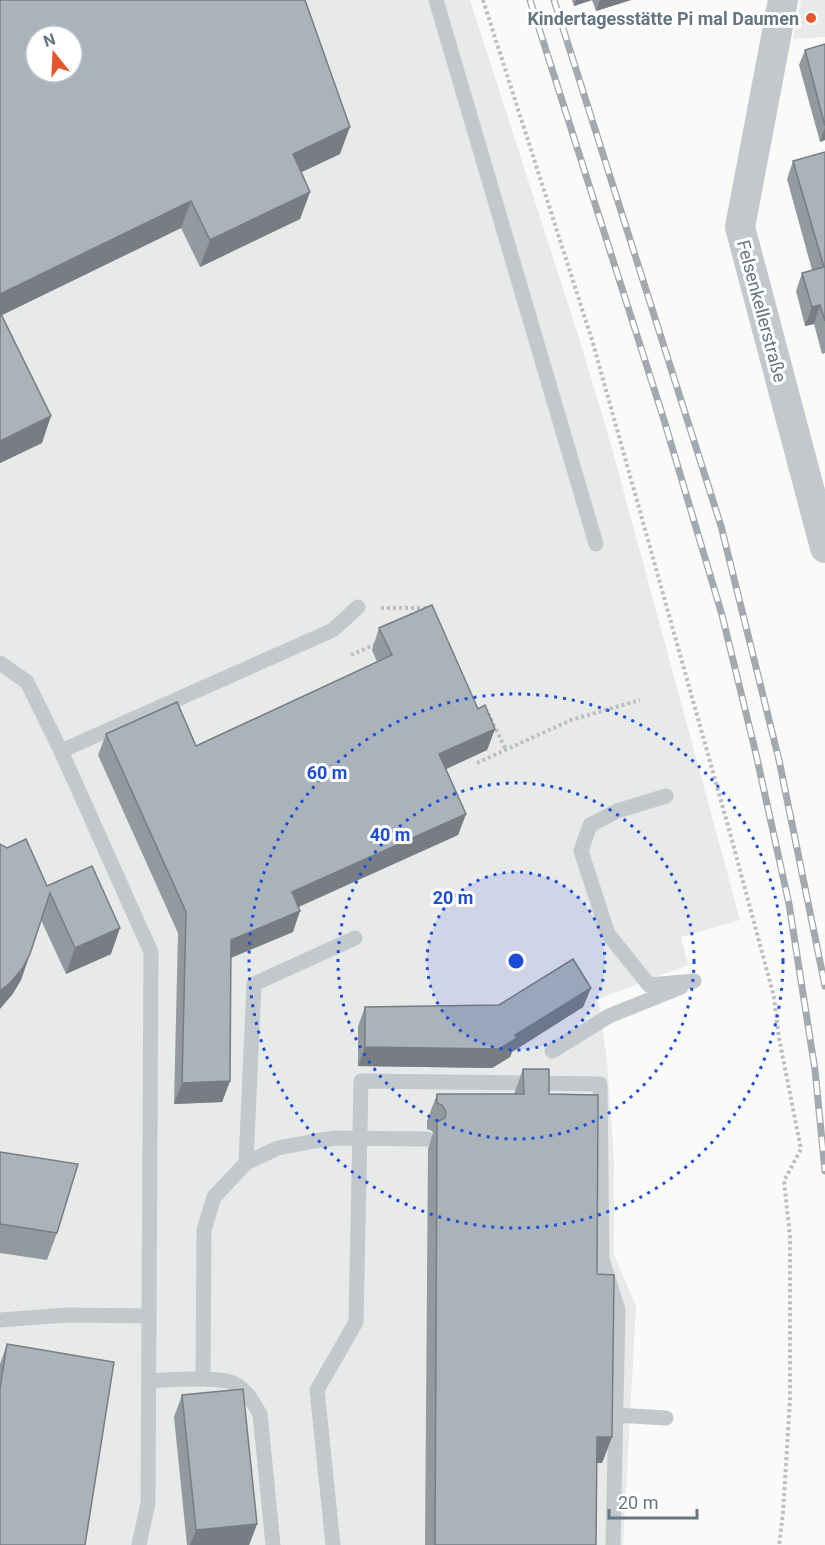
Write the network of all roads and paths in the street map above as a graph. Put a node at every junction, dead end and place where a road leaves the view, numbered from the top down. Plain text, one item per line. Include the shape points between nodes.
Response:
1 (436, 0) edge
2 (483, 0) edge
3 (783, 0) edge
4 (596, 544) dead end
5 (825, 548) edge
6 (358, 608) joint
7 (430, 616) edge
8 (383, 641) edge
9 (351, 655) dead end
10 (0, 663) edge
11 (640, 700) dead end
12 (481, 719) edge
13 (506, 750) junction
14 (61, 751) junction
15 (477, 764) dead end
16 (666, 796) dead end
17 (355, 938) dead end
18 (552, 1051) dead end
19 (428, 1139) dead end
20 (246, 1163) junction
21 (149, 1316) junction
22 (0, 1320) edge
23 (203, 1378) junction
24 (149, 1381) junction
25 (615, 1415) junction
26 (666, 1418) dead end
27 (139, 1545) edge
28 (273, 1545) edge
29 (333, 1545) edge
30 (613, 1545) edge
31 (779, 1545) edge

1 - 4 lane
2 - 31 path via 592,340 774,997 778,1038 801,1149 784,1181 790,1237 790,1399
3 - 5 street, Felsenkellerstraße via 740,227
6 - 7 path via 426,608
6 - 14 lane via 333,630
8 - 9 path
10 - 14 lane via 27,682
11 - 13 path via 571,720
12 - 13 path via 489,715
13 - 15 path
14 - 21 lane via 151,952
16 - 18 lane via 617,811 590,825 581,851 608,934 649,985 694,981 609,1016
17 - 20 lane via 254,984
19 - 20 lane, bridge via 336,1138 278,1149
20 - 23 lane via 214,1197 204,1230
21 - 22 lane via 67,1315
21 - 24 lane
23 - 24 lane
23 - 28 lane via 235,1383 249,1395 260,1414
24 - 27 lane via 148,1503
25 - 26 lane
25 - 29 lane via 618,1310 602,1259 600,1084 361,1081 356,1322 317,1390
25 - 30 lane

